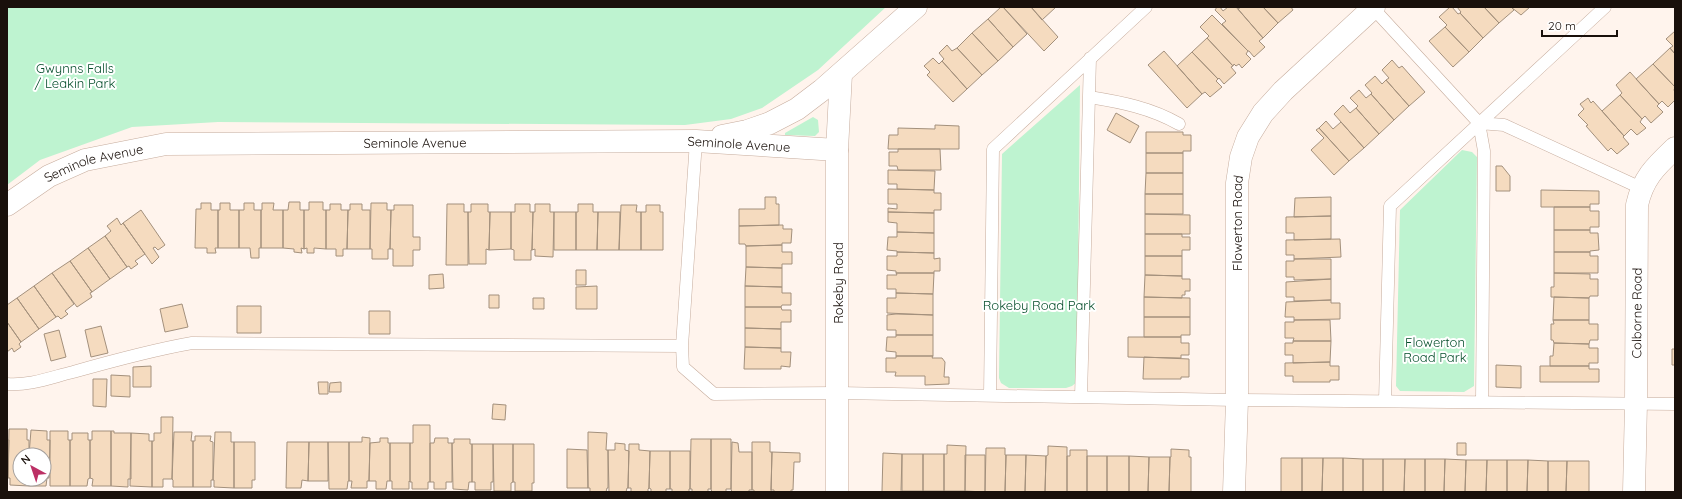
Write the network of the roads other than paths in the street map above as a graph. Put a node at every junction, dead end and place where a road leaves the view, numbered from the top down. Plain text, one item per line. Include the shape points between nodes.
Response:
1 (916, 7) edge
2 (1146, 7) edge
3 (1373, 7) edge
4 (1605, 7) edge
5 (1090, 58) junction
6 (841, 74) junction
7 (1089, 97) junction
8 (1479, 123) junction
9 (1179, 124) dead end
10 (696, 141) junction
11 (1675, 148) edge
12 (837, 150) junction
13 (1641, 188) junction
14 (7, 205) edge
15 (682, 346) junction
16 (7, 384) edge
17 (838, 392) junction
18 (990, 395) junction
19 (1081, 397) junction
20 (1236, 400) junction
21 (1385, 401) junction
22 (1482, 402) junction
23 (1636, 403) junction
24 (1675, 404) edge
25 (837, 492) edge
26 (1234, 492) edge
27 (1634, 492) edge

1 - 6 street
2 - 5 lane
3 - 8 lane
3 - 20 street, Flowerton Road via 1263,113 1248,137 1241,157 1237,183
4 - 8 lane
5 - 7 lane
5 - 18 lane via 992,149
6 - 10 street via 797,109 770,122 747,131
6 - 12 street, Rokeby Road
7 - 9 lane via 1163,114
7 - 19 lane
8 - 13 lane via 1504,125
8 - 21 lane via 1390,206
8 - 22 lane via 1484,152
10 - 12 street, Seminole Avenue
10 - 14 street, Seminole Avenue via 166,144 85,160 49,176
10 - 15 lane
11 - 13 street, Colborne Road via 1653,170
12 - 17 street, Rokeby Road
13 - 23 street, Colborne Road via 1636,222
15 - 16 lane via 192,343 38,380
15 - 17 lane via 683,367 714,394
17 - 18 lane
17 - 25 street, Rokeby Road
18 - 19 lane
19 - 20 lane
20 - 21 lane
20 - 26 street, Flowerton Road
21 - 22 lane
22 - 23 lane
23 - 24 lane
23 - 27 street, Colborne Road

